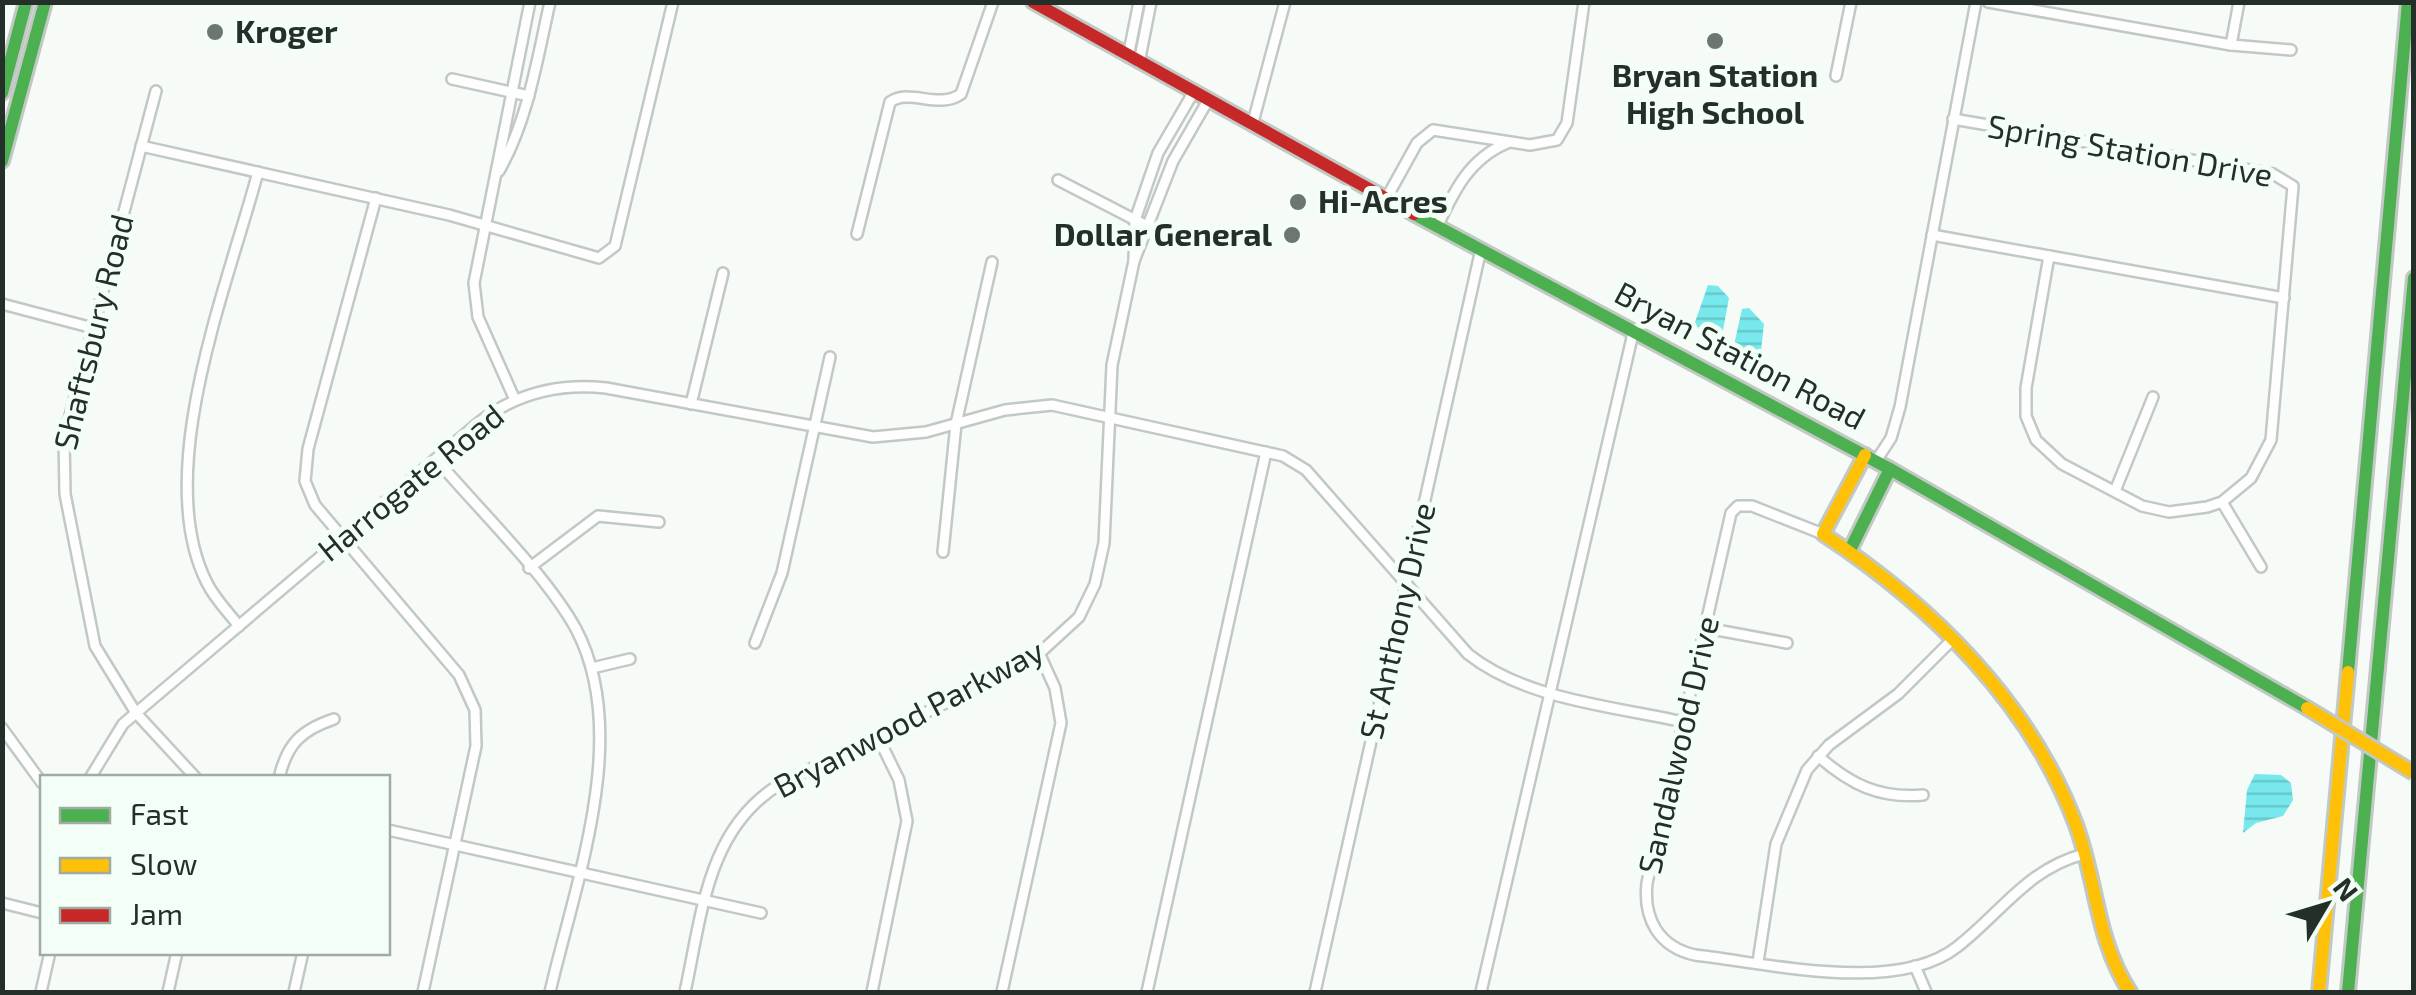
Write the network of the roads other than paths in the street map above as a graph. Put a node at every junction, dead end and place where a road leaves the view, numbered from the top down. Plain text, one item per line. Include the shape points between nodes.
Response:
1 (26, 2) edge
2 (44, 2) edge
3 (530, 2) edge
4 (550, 2) edge
5 (673, 2) edge
6 (993, 2) edge
7 (1033, 2) edge
8 (1138, 2) edge
9 (1151, 2) edge
10 (1285, 2) edge
11 (1584, 2) edge
12 (1852, 2) edge
13 (1976, 2) edge
14 (1988, 2) edge
15 (2239, 2) edge
16 (2408, 2) edge
17 (2232, 45) junction
18 (2292, 50) dead end
19 (1134, 60) junction
20 (1836, 76) dead end
21 (452, 79) dead end
22 (156, 91) dead end
23 (509, 92) junction
24 (2, 93) edge
25 (1192, 94) junction
26 (529, 96) junction
27 (1207, 102) junction
28 (1953, 119) junction
29 (1252, 126) junction
30 (1508, 142) junction
31 (141, 146) junction
32 (2, 160) edge
33 (258, 172) junction
34 (498, 174) junction
35 (1058, 180) dead end
36 (376, 198) junction
37 (1386, 199) junction
38 (1134, 220) junction
39 (484, 226) junction
40 (1149, 227) junction
41 (1437, 227) junction
42 (857, 234) dead end
43 (1932, 235) junction
44 (1481, 249) junction
45 (2049, 256) junction
46 (1134, 261) junction
47 (992, 262) dead end
48 (723, 273) dead end
49 (2414, 278) edge
50 (2284, 298) junction
51 (2, 304) edge
52 (92, 328) junction
53 (1634, 329) junction
54 (830, 357) dead end
55 (2153, 397) dead end
56 (515, 400) junction
57 (692, 404) junction
58 (1109, 416) junction
59 (956, 424) junction
60 (814, 429) junction
61 (1266, 452) junction
62 (1870, 458) junction
63 (436, 459) junction
64 (1890, 469) junction
65 (2116, 492) junction
66 (2222, 502) junction
67 (659, 522) dead end
68 (1823, 534) junction
69 (342, 538) junction
70 (1850, 550) junction
71 (944, 552) dead end
72 (2261, 567) dead end
73 (529, 568) junction
74 (1407, 584) junction
75 (239, 626) junction
76 (1706, 628) junction
77 (1951, 641) junction
78 (755, 643) dead end
79 (1786, 643) dead end
80 (1040, 655) junction
81 (630, 659) dead end
82 (592, 668) junction
83 (1552, 692) junction
84 (136, 713) junction
85 (334, 719) dead end
86 (1683, 722) junction
87 (2, 728) edge
88 (878, 737) junction
89 (1818, 756) junction
90 (2414, 773) edge
91 (92, 775) edge
92 (193, 775) edge
93 (279, 775) edge
94 (40, 780) edge
95 (1923, 795) dead end
96 (390, 830) edge
97 (457, 846) junction
98 (2084, 854) junction
99 (577, 872) junction
100 (705, 900) junction
101 (2, 903) edge
102 (40, 912) edge
103 (761, 913) dead end
104 (49, 955) edge
105 (176, 955) edge
106 (302, 955) edge
107 (1758, 962) junction
108 (1915, 966) junction
109 (41, 992) edge
110 (168, 992) edge
111 (294, 992) edge
112 (423, 992) edge
113 (550, 992) edge
114 (685, 992) edge
115 (872, 992) edge
116 (1002, 992) edge
117 (1147, 992) edge
118 (1315, 992) edge
119 (1482, 992) edge
120 (1926, 992) edge
121 (2130, 992) edge
122 (2319, 992) edge
123 (2348, 992) edge

1 - 24 main road
2 - 32 main road
3 - 23 street
4 - 26 street
5 - 39 street via 611,252 594,258
6 - 42 street via 958,97 897,98 886,108
7 - 19 main road, Bryan Station Road
8 - 19 street
9 - 19 street
10 - 29 street
11 - 30 street via 1566,130 1550,144
12 - 20 street
13 - 28 street
14 - 17 street
15 - 17 street
16 - 122 main road
17 - 18 street
19 - 25 main road, Bryan Station Road
21 - 23 street
22 - 31 street, Shaftsbury Road
23 - 26 street
23 - 34 street
25 - 27 main road, Bryan Station Road
25 - 38 street, Bryanwood Parkway via 1153,164
26 - 34 street
27 - 29 main road, Bryan Station Road
27 - 40 street, Bryanwood Parkway via 1168,172
28 - 43 street
28 - 50 street, Spring Station Drive via 2281,176 2294,189
29 - 37 main road, Bryan Station Road
30 - 37 street via 1428,132
30 - 41 street via 1466,174
31 - 33 street
31 - 52 street, Shaftsbury Road
33 - 36 street
33 - 75 street via 196,401 185,474 206,582
34 - 39 street
35 - 38 street
36 - 39 street
36 - 69 street via 305,467 309,494
37 - 41 main road, Bryan Station Road
38 - 40 street
38 - 46 street, Bryanwood Parkway
39 - 56 street via 474,283 478,317
40 - 46 street, Bryanwood Parkway
41 - 44 main road, Bryan Station Road
43 - 45 street
43 - 62 street via 1897,418
44 - 53 main road, Bryan Station Road
44 - 74 street, St Anthony Drive
45 - 50 street
45 - 65 street via 2026,388 2028,424 2046,452
46 - 58 street, Bryanwood Parkway via 1112,365
47 - 59 street
48 - 57 street
49 - 123 main road
50 - 66 street, Spring Station Drive via 2271,440 2251,478
51 - 52 street
52 - 84 street, Shaftsbury Road via 64,438 63,483 88,630 104,668
53 - 62 main road, Bryan Station Road
53 - 83 street
54 - 60 street
55 - 65 street
56 - 57 street, Harrogate Road via 588,386
56 - 63 street, Harrogate Road
57 - 60 street, Harrogate Road
58 - 59 street, Harrogate Road via 1040,405
58 - 61 street, Harrogate Road
58 - 80 street, Bryanwood Parkway via 1096,584 1069,629
59 - 60 street, Harrogate Road via 892,438
59 - 71 street
60 - 78 street via 776,592
61 - 74 street, Harrogate Road via 1306,470
61 - 117 street
62 - 64 main road, Bryan Station Road
62 - 68 main road
63 - 69 street, Harrogate Road
63 - 73 street
64 - 70 main road
64 - 90 main road, Bryan Station Road, bridge
65 - 66 street via 2169,512
66 - 72 street
67 - 73 street via 598,516
68 - 70 main road
68 - 76 street, Sandalwood Drive via 1738,506
69 - 75 street, Harrogate Road
69 - 97 street via 471,696 476,736
70 - 77 main road
73 - 82 street via 574,627
74 - 83 street, Harrogate Road via 1480,664
74 - 118 street, St Anthony Drive
75 - 84 street, Harrogate Road
76 - 79 street
76 - 86 street, Sandalwood Drive
77 - 89 street via 1898,694
77 - 98 main road via 2032,733 2068,804
80 - 88 street, Bryanwood Parkway
80 - 116 street via 1056,688 1061,723
81 - 82 street
82 - 99 street via 601,752
83 - 86 street, Harrogate Road
83 - 119 street
84 - 91 street, Harrogate Road via 112,737
84 - 92 street, Shaftsbury Road
85 - 93 street via 292,742
86 - 107 street, Sandalwood Drive via 1647,883 1650,919 1665,942 1684,953
87 - 94 street
88 - 100 street, Bryanwood Parkway via 752,804 719,852
88 - 115 street via 904,796 907,820
89 - 95 street via 1869,791
89 - 107 street via 1776,844
96 - 97 street
97 - 99 street
97 - 112 street
98 - 108 street, Sandalwood Drive via 2036,874 1953,951
98 - 121 main road via 2099,932
99 - 100 street
99 - 113 street
100 - 103 street
100 - 114 street, Bryanwood Parkway
101 - 102 street
104 - 109 street
105 - 110 street
106 - 111 street
107 - 108 street, Sandalwood Drive via 1867,972
108 - 120 street

